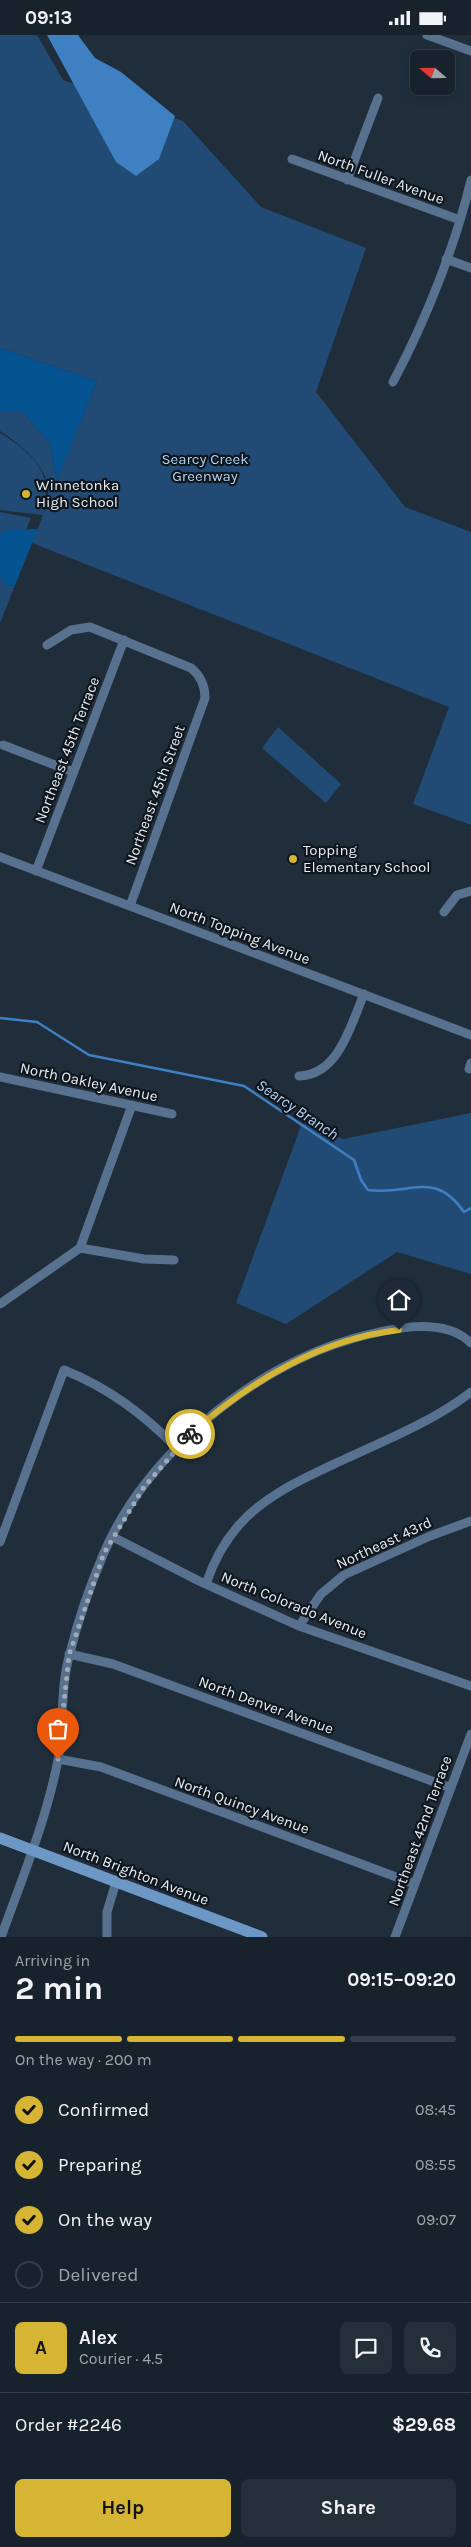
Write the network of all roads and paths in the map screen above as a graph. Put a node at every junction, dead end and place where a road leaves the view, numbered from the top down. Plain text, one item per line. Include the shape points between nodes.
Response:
1 (427, 35) edge
2 (471, 51) edge
3 (378, 98) dead end
4 (292, 159) dead end
5 (347, 179) junction
6 (471, 181) edge
7 (460, 220) junction
8 (446, 259) junction
9 (471, 268) edge
10 (393, 382) dead end
11 (124, 640) junction
12 (47, 645) dead end
13 (3, 745) dead end
14 (73, 772) junction
15 (0, 857) edge
16 (36, 871) junction
17 (471, 891) edge
18 (130, 906) junction
19 (444, 912) dead end
20 (364, 994) junction
21 (471, 1035) edge
22 (299, 1076) dead end
23 (0, 1077) edge
24 (132, 1105) junction
25 (172, 1114) dead end
26 (80, 1248) junction
27 (174, 1260) dead end
28 (0, 1304) edge
29 (471, 1343) edge
30 (471, 1392) edge
31 (177, 1448) junction
32 (471, 1521) edge
33 (113, 1537) junction
34 (0, 1542) edge
35 (206, 1584) junction
36 (299, 1625) junction
37 (69, 1655) junction
38 (471, 1686) edge
39 (471, 1734) edge
40 (58, 1759) junction
41 (451, 1788) junction
42 (0, 1837) edge
43 (33, 1850) junction
44 (116, 1882) junction
45 (415, 1884) junction
46 (254, 1936) edge
47 (1, 1937) edge
48 (106, 1937) edge
49 (395, 1937) edge

1 - 2 street
3 - 5 street
4 - 5 street, North Fuller Avenue
5 - 7 street, North Fuller Avenue
6 - 7 street
7 - 8 street
8 - 9 street
8 - 10 street via 418,331
11 - 12 street via 99,630 80,627
11 - 14 street, Northeast 45th Terrace
11 - 18 street, Northeast 45th Street via 191,668 199,676 205,693
13 - 14 street
14 - 16 street, Northeast 45th Terrace
15 - 16 street, North Topping Avenue
16 - 18 street, North Topping Avenue
17 - 19 street via 457,895
18 - 20 street, North Topping Avenue
20 - 21 street, North Topping Avenue
20 - 22 street via 336,1056 320,1069
23 - 24 street, North Oakley Avenue
24 - 25 street, North Oakley Avenue
24 - 26 street
26 - 27 street via 144,1259
26 - 28 street
29 - 31 street via 432,1327 388,1331 347,1340 292,1363 249,1388 204,1422
30 - 35 street via 442,1411 311,1474 259,1506 228,1539 211,1568
31 - 33 street via 138,1496
31 - 34 street via 128,1403 64,1370
32 - 36 street, Northeast 43rd via 344,1575 321,1594
33 - 35 street, North Colorado Avenue
33 - 37 street via 104,1553
35 - 36 street, North Colorado Avenue
36 - 38 street, North Colorado Avenue
37 - 40 street
37 - 41 street, North Denver Avenue via 113,1664
39 - 41 street, Northeast 42nd Terrace
40 - 43 street
40 - 45 street, North Quincy Avenue via 101,1767
41 - 45 street, Northeast 42nd Terrace
42 - 43 main road, North Brighton Avenue
43 - 44 main road, North Brighton Avenue
43 - 47 street
44 - 46 main road, North Brighton Avenue
44 - 48 street via 107,1912
45 - 49 street, Northeast 42nd Terrace

